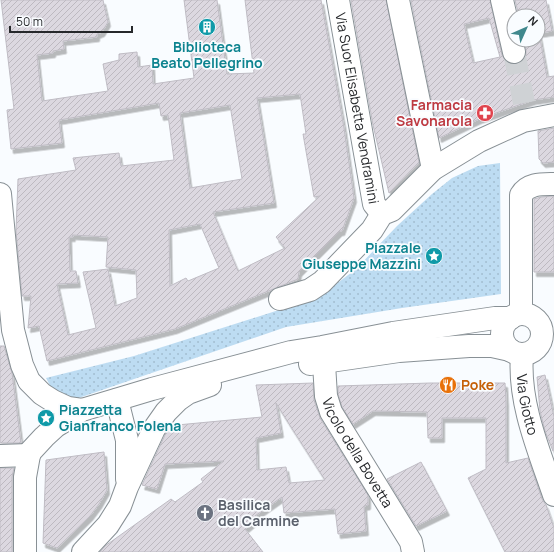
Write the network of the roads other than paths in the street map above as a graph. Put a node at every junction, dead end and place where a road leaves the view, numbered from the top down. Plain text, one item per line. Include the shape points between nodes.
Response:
1 (338, 0) edge
2 (398, 0) edge
3 (502, 0) edge
4 (514, 52) tunnel mouth
5 (554, 115) edge
6 (433, 169) junction
7 (554, 184) edge
8 (0, 194) edge
9 (382, 214) junction
10 (280, 299) dead end
11 (530, 317) edge
12 (530, 351) edge
13 (323, 355) junction
14 (117, 400) junction
15 (82, 410) junction
16 (547, 452) edge
17 (30, 455) junction
18 (0, 456) edge
19 (127, 487) junction
20 (554, 495) edge
21 (25, 552) edge
22 (83, 552) edge
23 (413, 552) edge

1 - 9 street, Via Suor Elisabetta Vendramini via 374,204
2 - 6 street
3 - 4 street
5 - 6 street via 523,112
6 - 9 street via 392,210
7 - 11 street via 529,187 521,195
8 - 15 street via 13,330 22,365 29,381 42,394 68,408
9 - 10 street via 372,230 322,282 310,290
11 - 12 street via 541,327 542,338 538,347
11 - 12 street via 506,322 502,334 505,346
11 - 13 street via 495,318 393,333
12 - 13 street via 469,346
12 - 16 street, Via Giotto via 521,367 523,390
13 - 14 street via 291,352
13 - 19 street via 294,366 229,379 188,393 166,412 154,429
13 - 23 street, Vicolo della Bovetta via 326,396 330,412 411,542
14 - 15 street
14 - 19 street via 127,440
15 - 17 street via 56,426
16 - 20 street, Via Giotto
17 - 18 street
17 - 21 street via 25,478
19 - 22 street via 120,506 108,525

